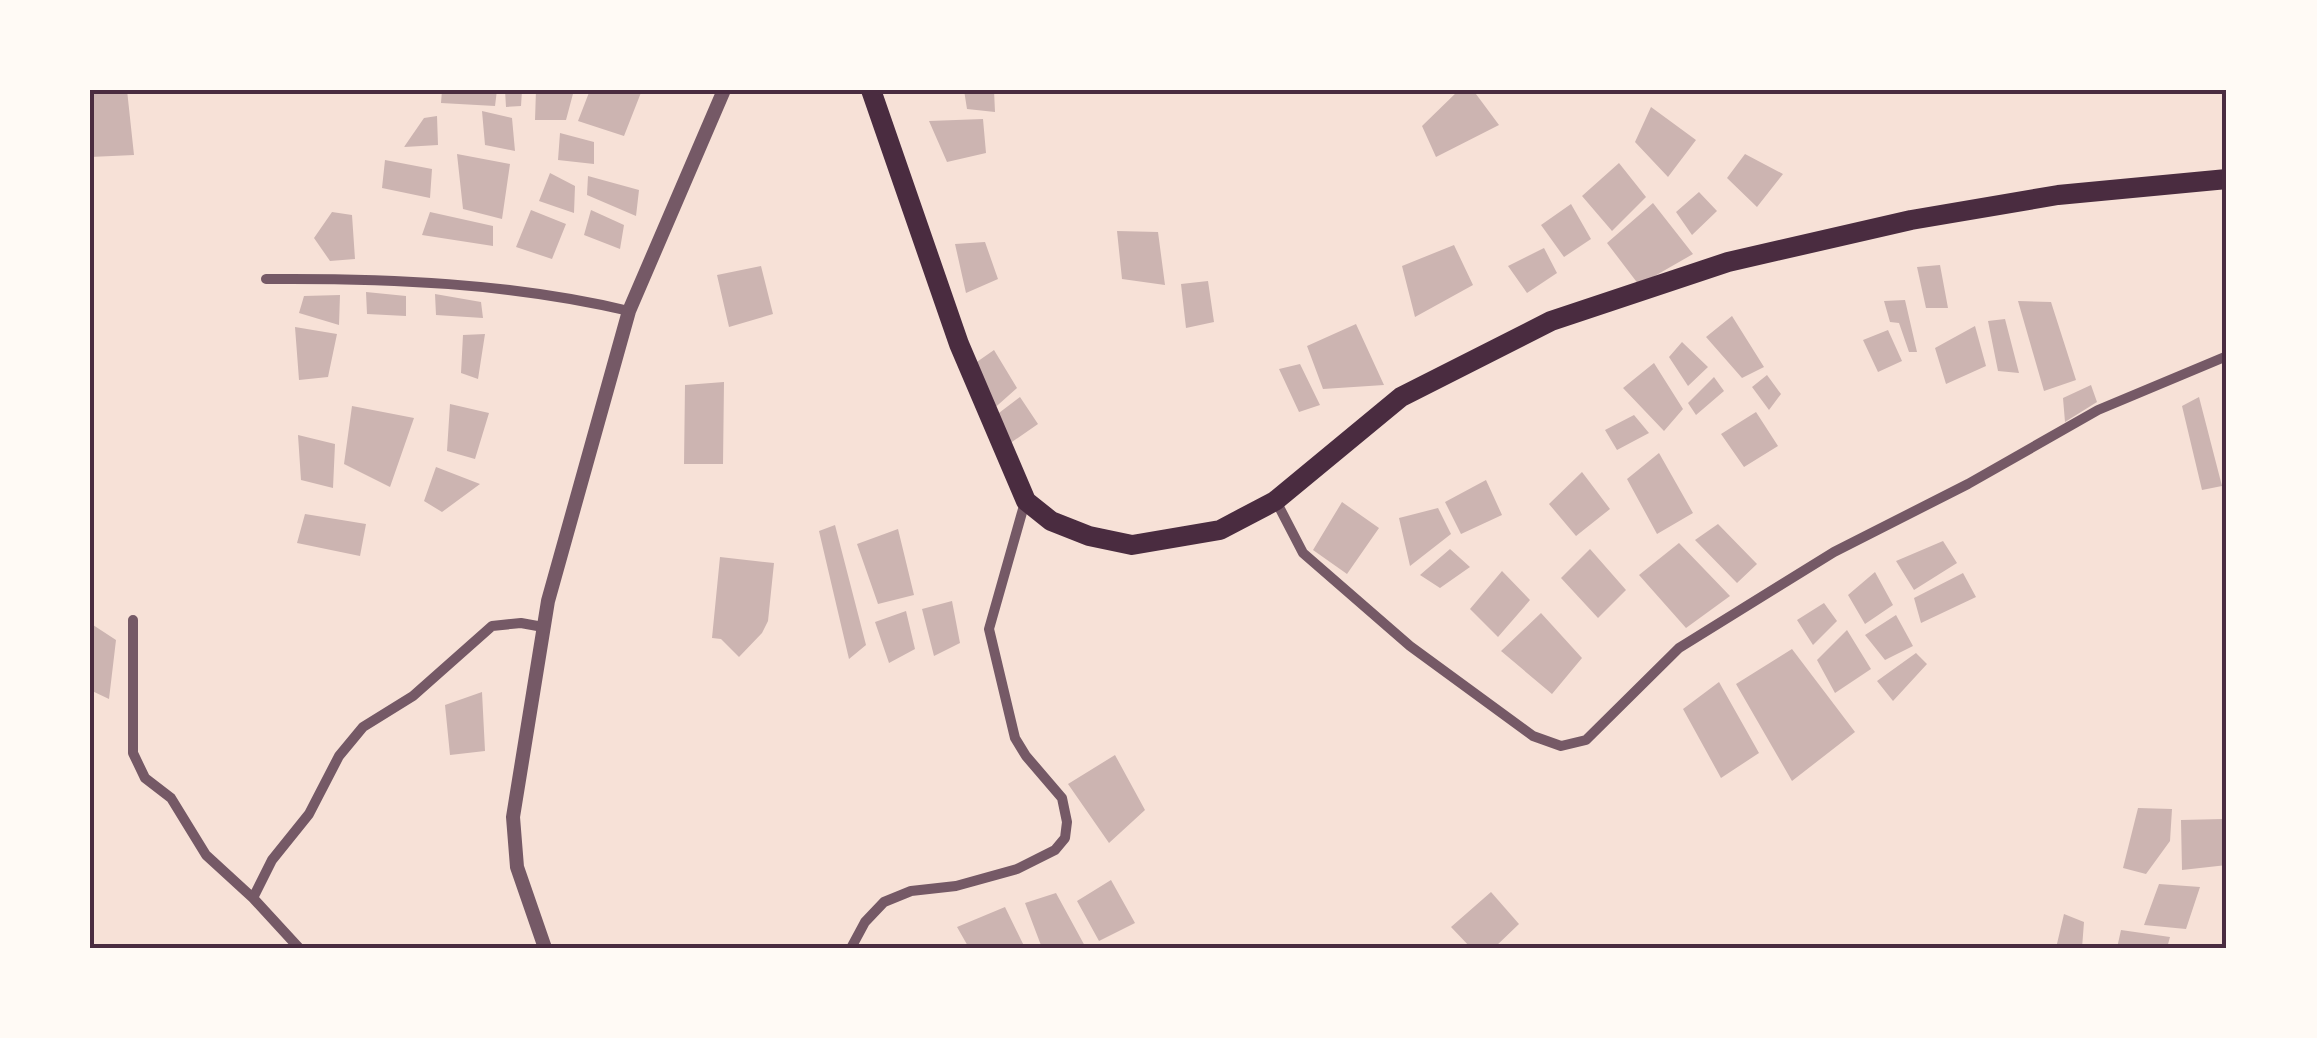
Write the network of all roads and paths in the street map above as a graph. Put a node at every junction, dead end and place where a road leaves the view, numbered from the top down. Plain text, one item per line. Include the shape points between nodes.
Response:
1 (724, 90) edge
2 (871, 90) edge
3 (2227, 179) edge
4 (266, 279) dead end
5 (629, 311) junction
6 (2227, 356) edge
7 (1276, 500) junction
8 (1026, 501) junction
9 (132, 620) dead end
10 (543, 626) junction
11 (253, 898) junction
12 (298, 948) edge
13 (545, 948) edge
14 (850, 948) edge

1 - 5 street
2 - 8 highway via 959,344
3 - 7 highway via 2058,195 1911,220 1728,262 1551,320 1401,396
4 - 5 street via 460,286 566,296
5 - 10 street
6 - 7 street via 2098,410 1834,552 1679,648 1586,740 1561,746 1534,736 1410,646 1303,554
7 - 8 highway via 1220,530 1132,545 1050,522
8 - 14 street via 990,629 1016,738 1062,798 1065,838 1056,850 1017,869 911,890 884,902
9 - 11 street via 133,752 206,855
10 - 11 street via 492,626 413,696 363,728
10 - 13 street via 514,817 517,866
11 - 12 street

